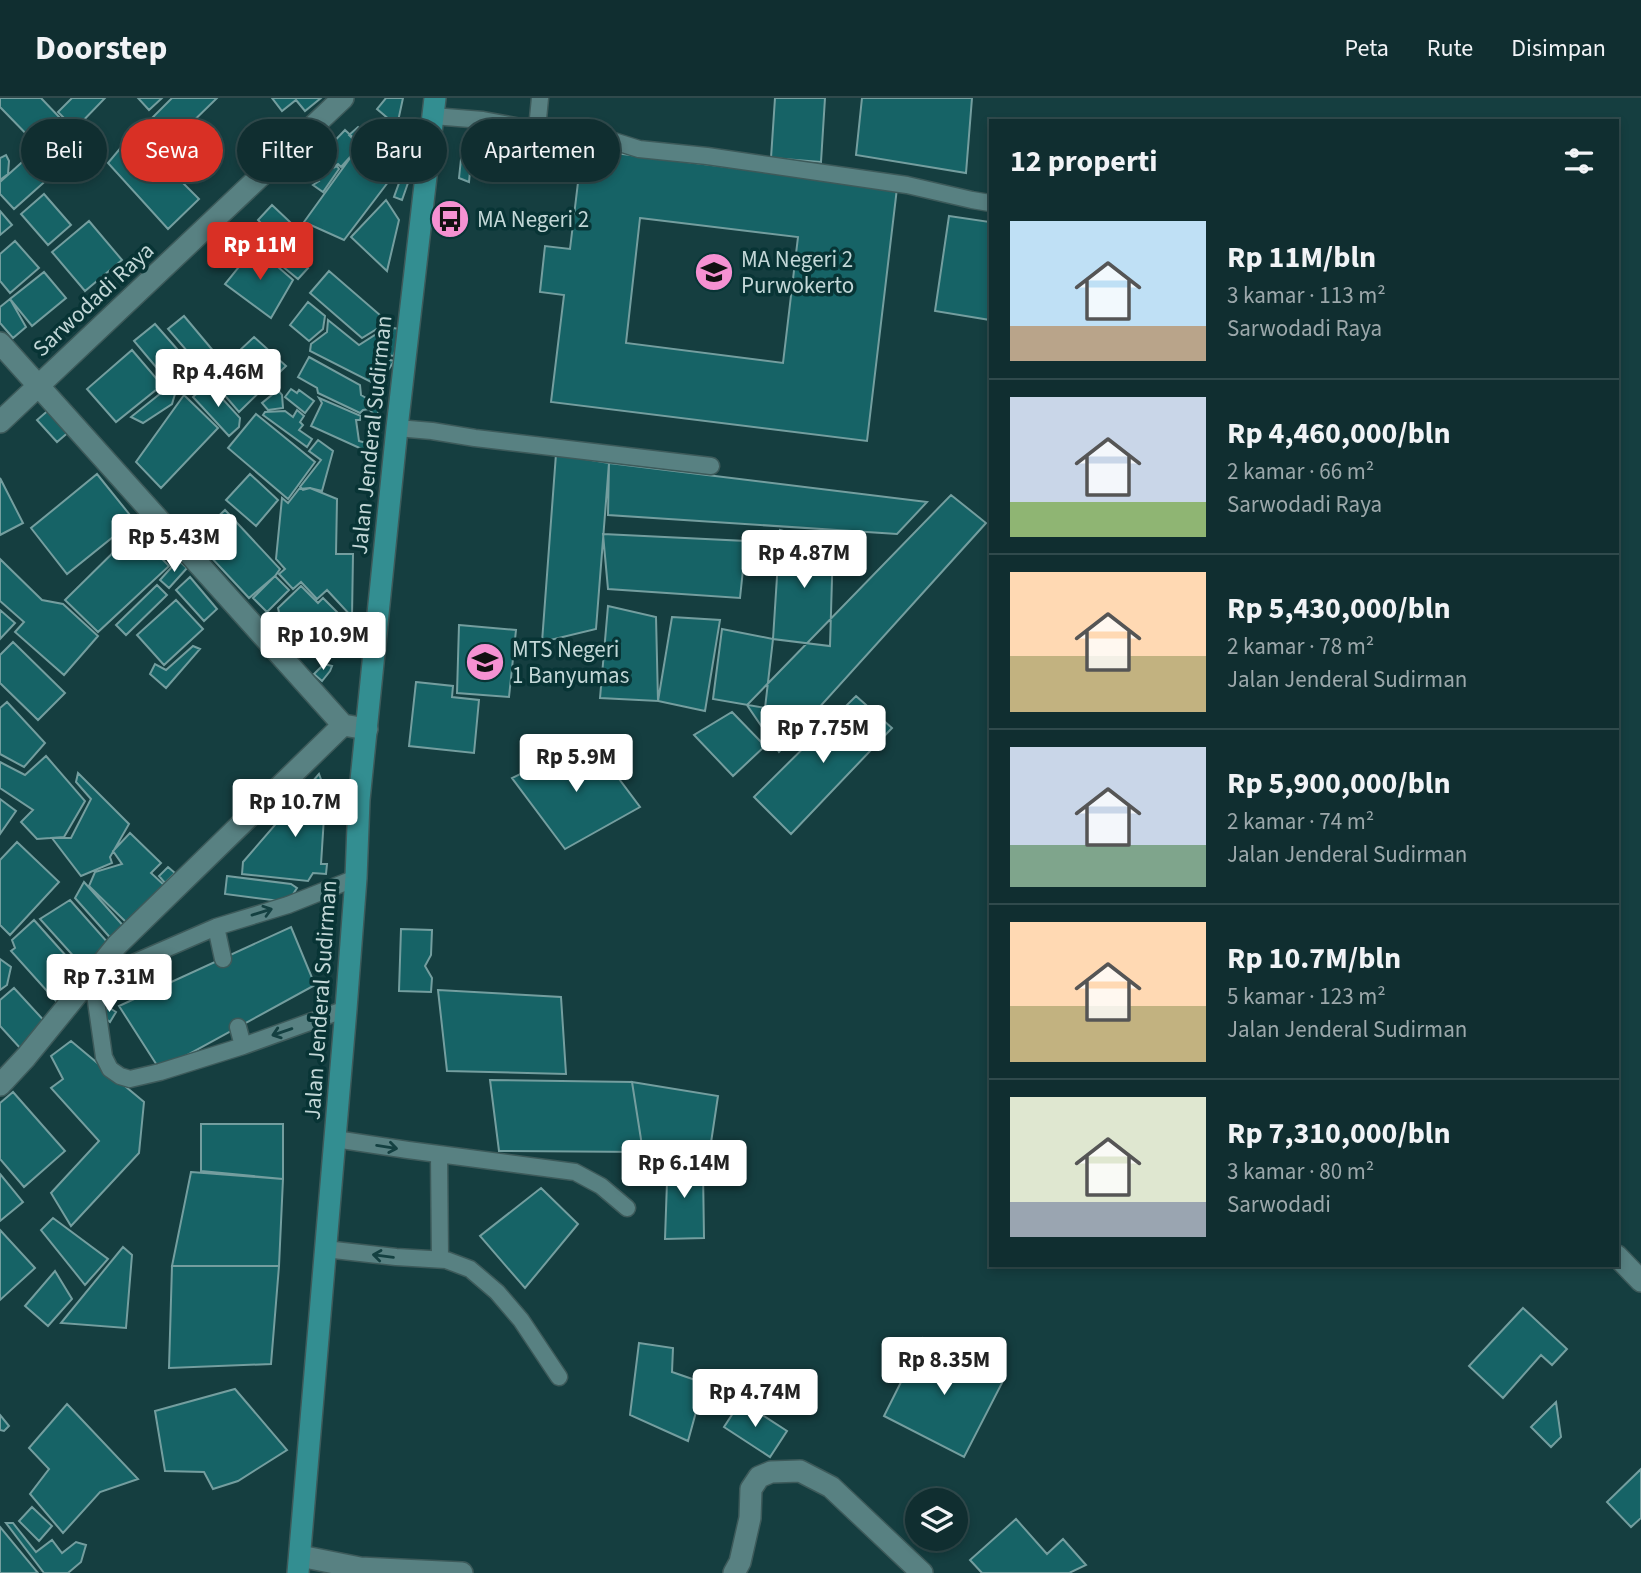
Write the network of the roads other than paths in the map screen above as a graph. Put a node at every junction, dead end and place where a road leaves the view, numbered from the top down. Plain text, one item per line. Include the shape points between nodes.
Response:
1 (343, 98) edge
2 (540, 98) edge
3 (434, 107) edge
4 (479, 119) edge
5 (538, 119) edge
6 (620, 143) edge
7 (989, 203) edge
8 (0, 343) edge
9 (39, 386) junction
10 (0, 422) edge
11 (397, 428) junction
12 (711, 466) dead end
13 (343, 725) junction
14 (367, 729) junction
15 (356, 878) junction
16 (216, 927) junction
17 (223, 959) dead end
18 (346, 1009) junction
19 (238, 1027) dead end
20 (243, 1046) junction
21 (3, 1074) edge
22 (335, 1139) junction
23 (439, 1154) junction
24 (627, 1208) dead end
25 (326, 1249) junction
26 (1619, 1258) edge
27 (440, 1259) junction
28 (1641, 1281) edge
29 (559, 1377) dead end
30 (299, 1565) edge
31 (360, 1571) edge
32 (462, 1573) edge
33 (734, 1573) edge
34 (922, 1573) edge

1 - 9 street, Sarwodadi Raya
2 - 5 lane
3 - 4 lane
3 - 11 main road, Jalan Jenderal Sudirman
6 - 7 lane via 908,184
8 - 9 street
9 - 10 street, Sarwodadi Raya
9 - 13 street
11 - 12 lane
11 - 14 main road, Jalan Jenderal Sudirman
13 - 14 street
13 - 21 street via 117,945 26,1057
14 - 15 main road, Jalan Jenderal Sudirman
16 -> 15 lane
15 - 18 main road, Jalan Jenderal Sudirman
16 - 17 lane
16 - 20 lane via 124,967 103,982 95,994 104,1057 110,1069 130,1079
18 -> 20 lane
18 - 22 main road, Jalan Jenderal Sudirman
19 - 20 lane
22 -> 23 lane
22 - 25 main road, Jalan Jenderal Sudirman
23 - 24 lane via 575,1172
23 - 27 lane
27 -> 25 lane
25 - 30 main road, Jalan Jenderal Sudirman
26 - 28 street
27 - 29 lane via 470,1269 497,1292
30 - 31 street
31 - 32 street
33 - 34 street via 750,1518 751,1489 759,1477 771,1472 800,1471 831,1487

